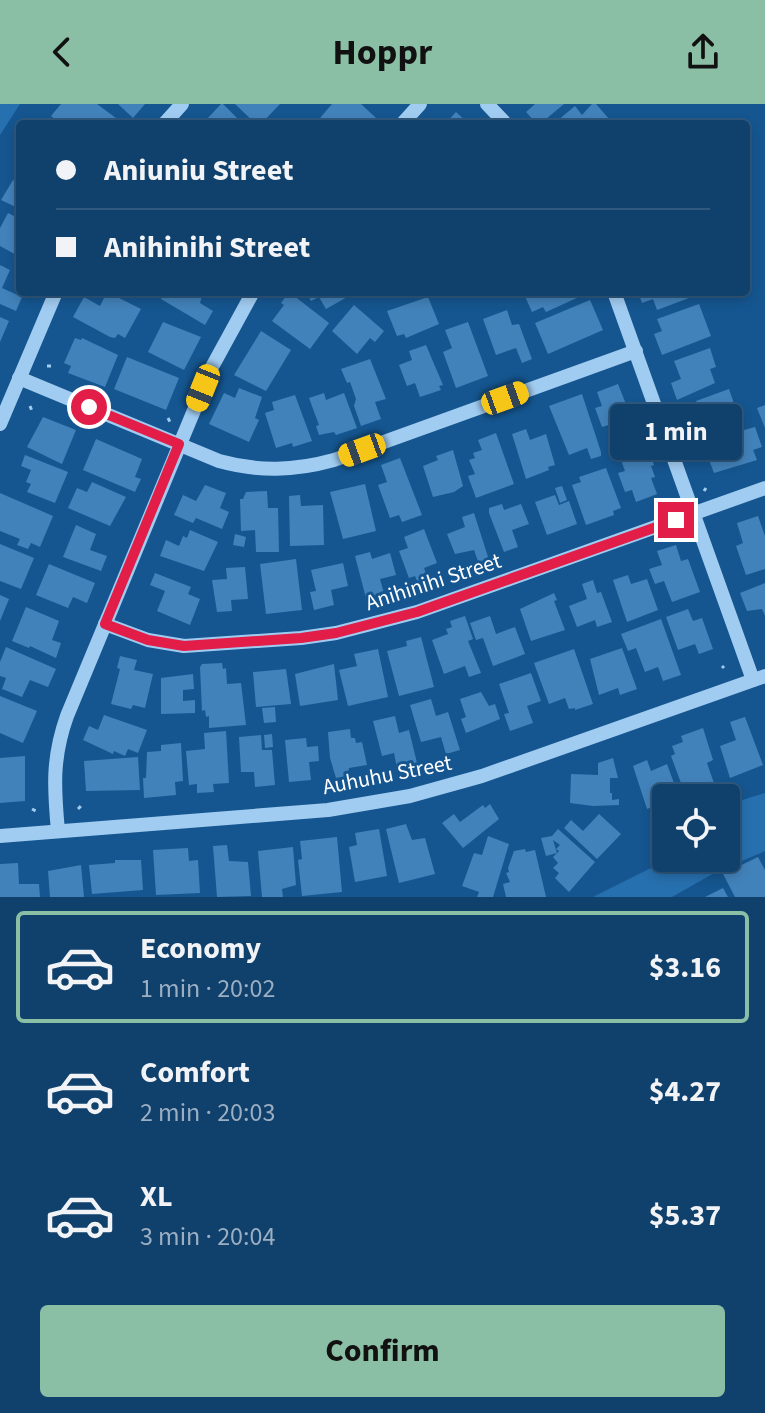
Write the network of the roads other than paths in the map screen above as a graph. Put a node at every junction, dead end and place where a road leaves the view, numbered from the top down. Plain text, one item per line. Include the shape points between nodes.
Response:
1 (182, 104) edge
2 (420, 104) edge
3 (487, 104) edge
4 (168, 120) edge
5 (406, 120) edge
6 (502, 120) edge
7 (54, 296) edge
8 (251, 296) edge
9 (615, 296) edge
10 (636, 351) junction
11 (19, 378) junction
12 (0, 424) edge
13 (179, 444) junction
14 (765, 488) edge
15 (694, 513) junction
16 (105, 624) junction
17 (759, 678) edge
18 (58, 831) junction
19 (0, 836) edge

1 - 4 street
2 - 5 street
3 - 6 street
7 - 11 street
8 - 13 street
9 - 10 street
10 - 13 street via 313,466 240,466
10 - 15 street
11 - 12 street
11 - 13 street
13 - 16 street
14 - 15 street, Anihinihi Street
15 - 16 street, Anihinihi Street via 417,612 336,633 184,646
15 - 17 street
16 - 18 street via 57,745
17 - 18 street, Auhuhu Street via 482,776 410,796 328,810
18 - 19 street, Auhuhu Street

